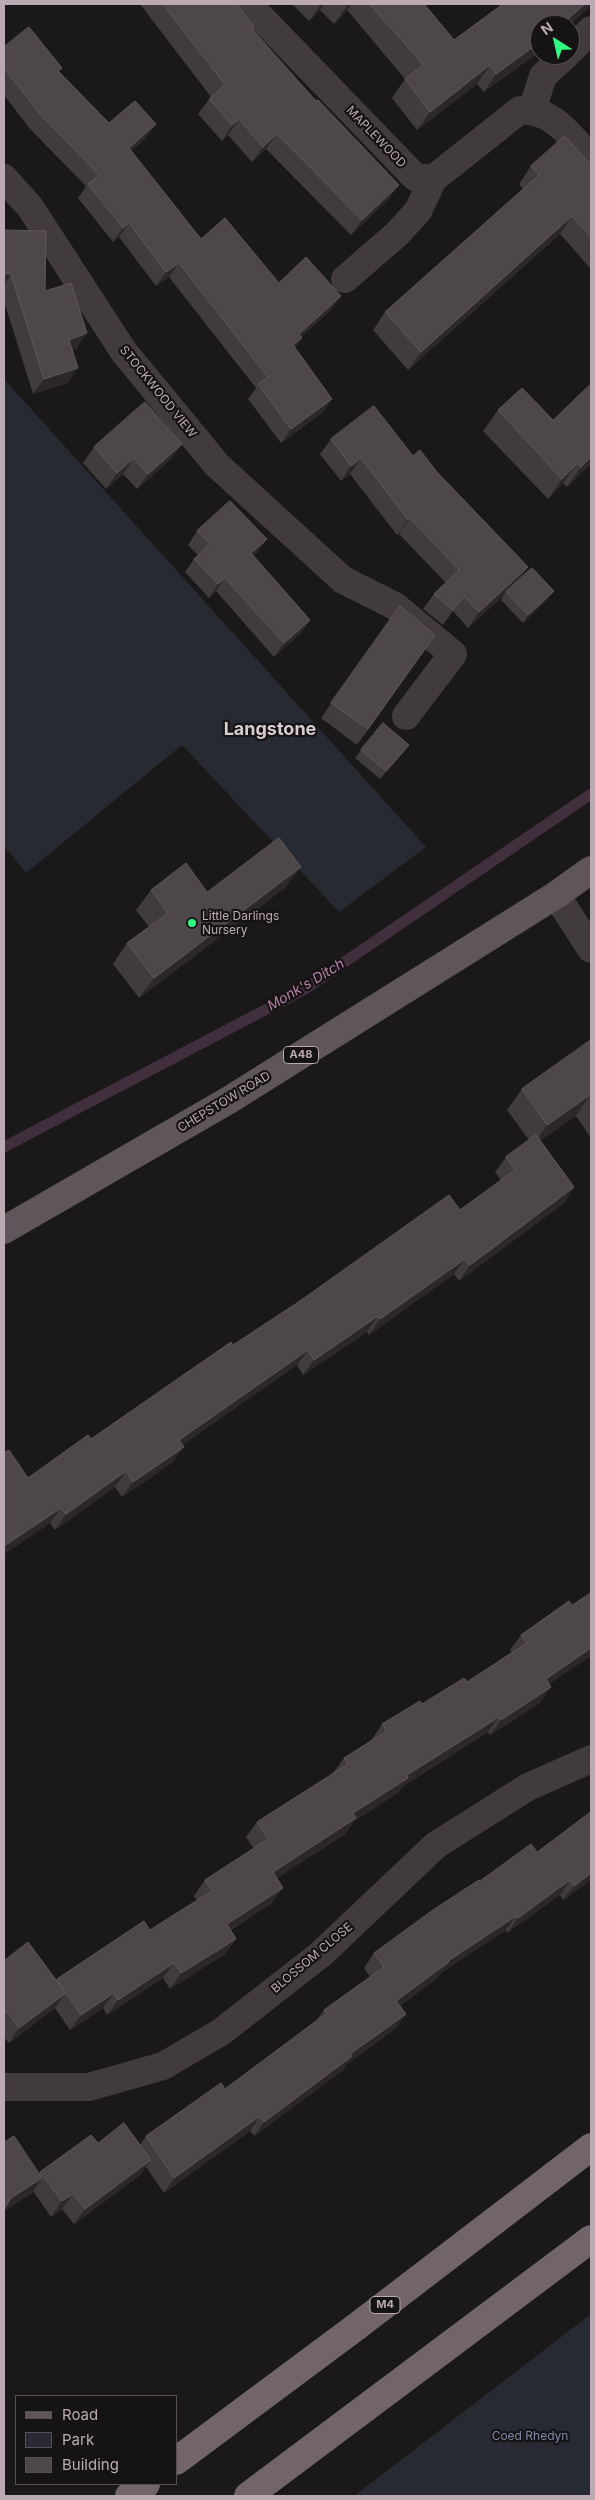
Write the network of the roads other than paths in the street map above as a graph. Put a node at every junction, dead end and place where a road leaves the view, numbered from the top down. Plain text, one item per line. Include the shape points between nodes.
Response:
1 (248, 4) edge
2 (591, 30) edge
3 (580, 41) edge
4 (555, 65) edge
5 (532, 110) junction
6 (591, 158) edge
7 (4, 178) edge
8 (433, 179) junction
9 (345, 279) dead end
10 (406, 716) dead end
11 (591, 870) edge
12 (556, 895) junction
13 (591, 949) edge
14 (4, 1230) edge
15 (591, 1759) edge
16 (4, 2087) edge
17 (591, 2147) edge
18 (591, 2239) edge
19 (178, 2460) edge
20 (145, 2485) edge
21 (129, 2496) edge
22 (248, 2496) edge

1 - 8 street, MAPLEWOOD via 415,178
2 - 3 street
4 - 5 street via 543,76
5 - 6 street via 549,115
5 - 8 street via 520,110
7 - 10 street, STOCKWOOD VIEW via 30,207 124,352 217,465 343,580 395,606 453,654
8 - 9 street via 418,211 397,234
11 - 12 main road, CHEPSTOW ROAD / A48
12 - 13 street
12 - 14 main road, CHEPSTOW ROAD / A48 via 229,1100
15 - 16 street, BLOSSOM CLOSE via 528,1788 436,1845 321,1954 221,2032 163,2066 89,2087
17 - 19 highway, M4
18 - 22 highway
20 - 21 highway

